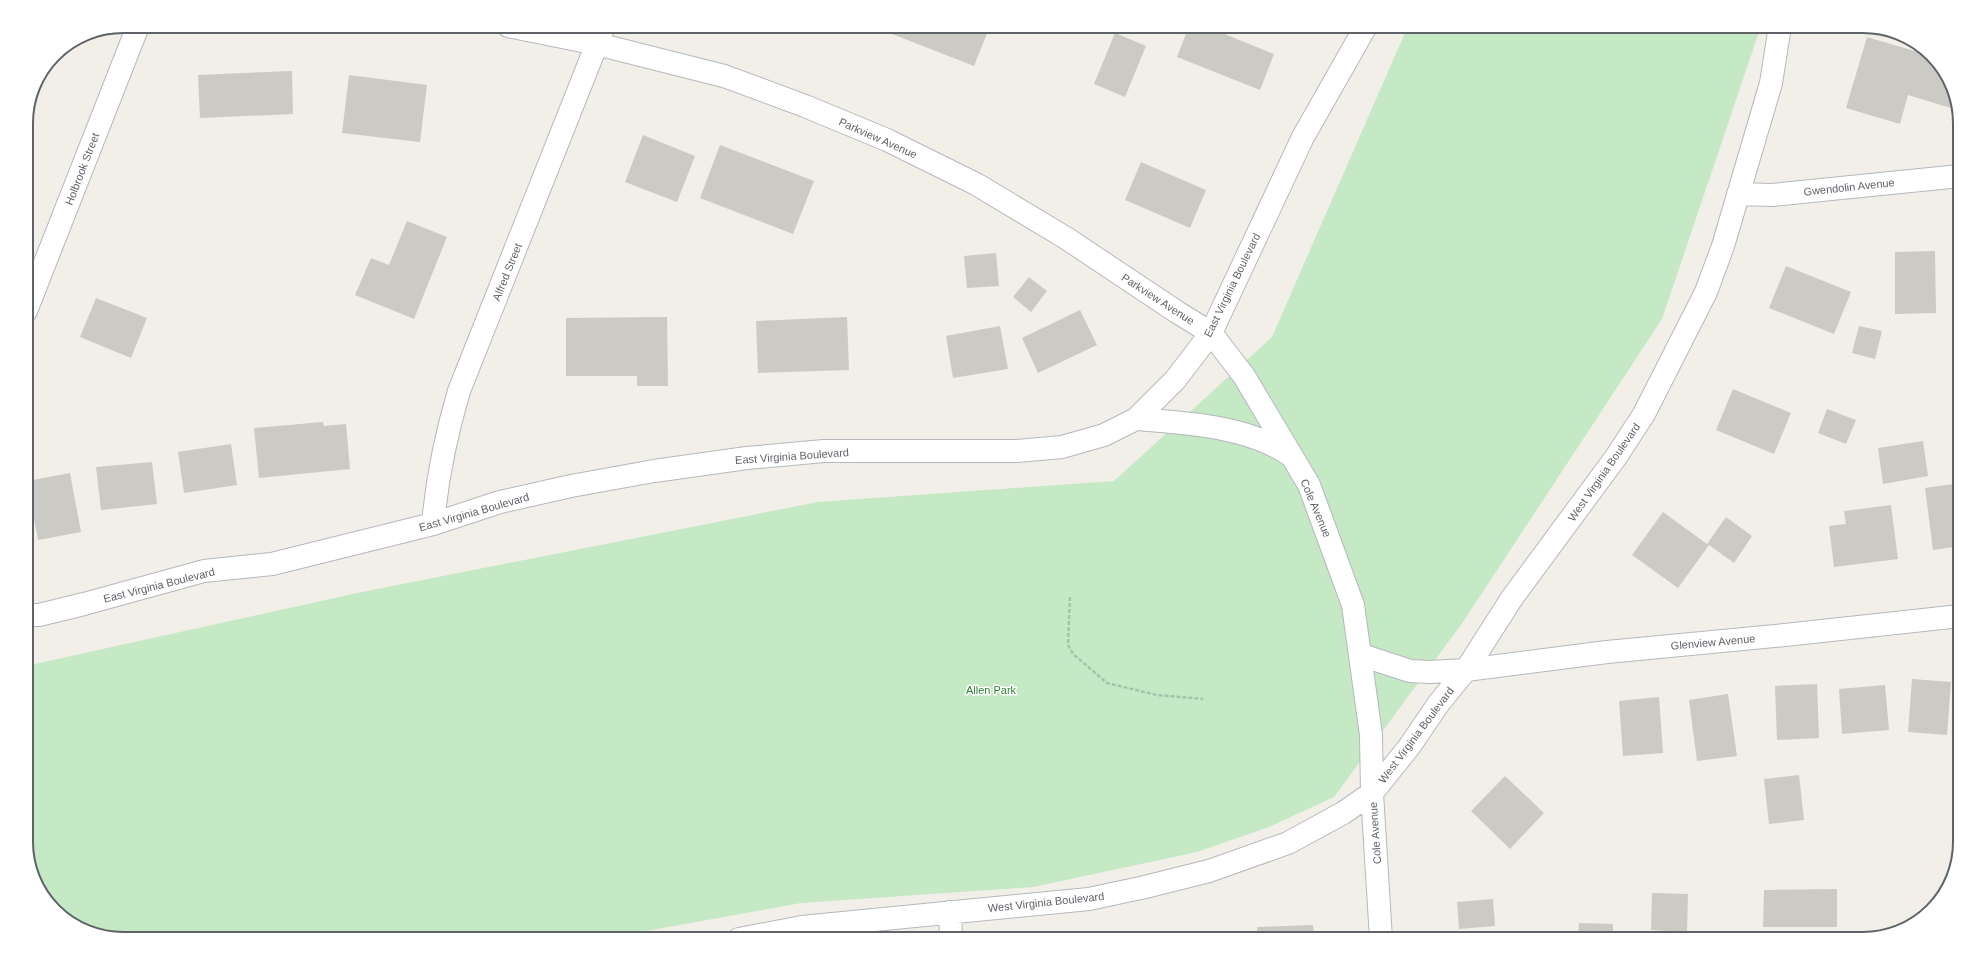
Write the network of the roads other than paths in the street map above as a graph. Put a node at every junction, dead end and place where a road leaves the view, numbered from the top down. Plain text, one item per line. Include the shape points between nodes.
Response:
1 (135, 33) edge
2 (580, 33) edge
3 (1362, 33) edge
4 (1779, 33) edge
5 (600, 35) edge
6 (1953, 177) edge
7 (1738, 194) junction
8 (33, 294) edge
9 (1211, 332) junction
10 (1136, 419) junction
11 (1291, 455) junction
12 (433, 524) junction
13 (33, 614) edge
14 (1953, 617) edge
15 (1361, 655) junction
16 (1466, 670) junction
17 (1372, 793) junction
18 (950, 912) junction
19 (776, 932) edge
20 (951, 932) edge
21 (1381, 932) edge

1 - 8 street, Holbrook Street
2 - 5 street, Parkview Avenue
3 - 9 street, East Virginia Boulevard via 1303,137
4 - 7 street, West Virginia Boulevard via 1771,83
5 - 9 street, Parkview Avenue via 724,76 887,140 976,184 1053,230
5 - 12 street, Alfred Street via 459,391 446,436 436,490
6 - 7 street, Gwendolin Avenue via 1772,195
7 - 16 street, West Virginia Boulevard via 1706,292 1644,414 1616,457 1512,598
9 - 10 street, East Virginia Boulevard via 1175,380
9 - 11 street, Cole Avenue via 1244,376
10 - 11 street, Cole Avenue via 1202,425 1229,431 1259,438
10 - 12 street, East Virginia Boulevard via 1104,435 1062,447 1017,451 824,451 747,458 654,471 500,502
11 - 15 street, Cole Avenue via 1309,485 1353,605
12 - 13 street, East Virginia Boulevard via 272,564 204,571 84,604
14 - 16 street, Glenview Avenue via 1607,652
15 - 16 street via 1410,672
15 - 17 street, Cole Avenue via 1371,736
16 - 17 street, West Virginia Boulevard via 1439,703 1410,747
17 - 18 street, West Virginia Boulevard via 1343,813 1288,843 1209,871 1145,888 1089,899
17 - 21 street, Cole Avenue
18 - 19 street, West Virginia Boulevard
18 - 20 street

